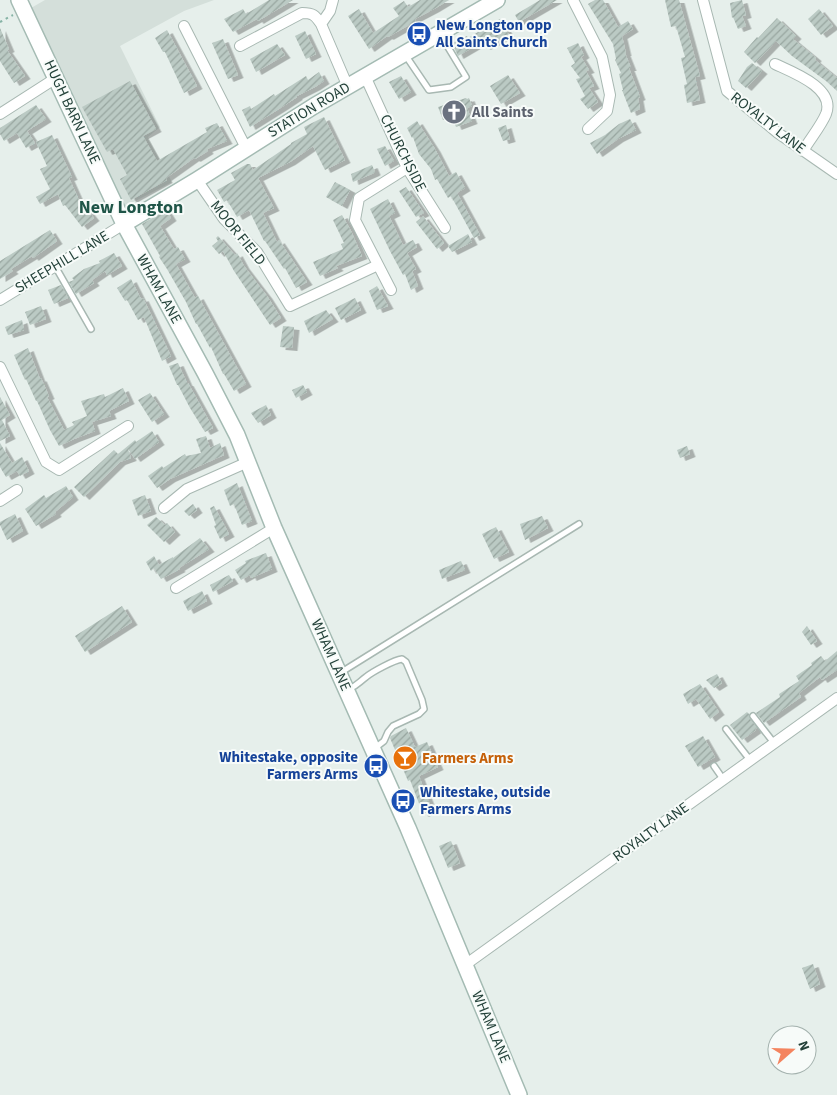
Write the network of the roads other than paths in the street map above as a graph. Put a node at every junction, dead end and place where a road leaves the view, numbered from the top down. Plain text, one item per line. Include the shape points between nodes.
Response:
1 (334, 0) edge
2 (497, 0) edge
3 (573, 0) edge
4 (703, 0) edge
5 (21, 5) edge
6 (321, 24) junction
7 (184, 26) dead end
8 (439, 34) junction
9 (240, 46) dead end
10 (404, 54) junction
11 (775, 64) dead end
12 (365, 76) junction
13 (56, 78) junction
14 (348, 87) junction
15 (0, 114) edge
16 (588, 129) dead end
17 (246, 148) junction
18 (803, 151) junction
19 (407, 168) junction
20 (837, 174) edge
21 (197, 180) junction
22 (124, 224) junction
23 (445, 228) dead end
24 (378, 265) junction
25 (56, 266) junction
26 (391, 290) dead end
27 (0, 300) edge
28 (91, 329) dead end
29 (0, 367) edge
30 (128, 426) dead end
31 (248, 462) junction
32 (17, 490) dead end
33 (0, 501) edge
34 (164, 508) dead end
35 (580, 524) dead end
36 (274, 528) junction
37 (176, 588) dead end
38 (340, 674) junction
39 (347, 690) junction
40 (837, 698) edge
41 (753, 716) dead end
42 (726, 729) dead end
43 (774, 743) junction
44 (372, 750) junction
45 (751, 760) junction
46 (714, 766) dead end
47 (723, 780) junction
48 (465, 965) junction
49 (520, 1095) edge

1 - 6 street
2 - 8 street, STATION ROAD
3 - 16 street via 602,58 610,95 607,111
4 - 18 street, ROYALTY LANE via 726,91
5 - 13 street, HUGH BARN LANE
6 - 9 street via 316,16 302,13
6 - 14 street
7 - 17 street
8 - 10 street, STATION ROAD
8 - 10 lane via 466,77 451,87 429,90
10 - 12 street, STATION ROAD
11 - 18 street via 802,76 823,92 828,104
12 - 14 street, STATION ROAD
12 - 19 street, CHURCHSIDE
13 - 15 street
13 - 22 street, HUGH BARN LANE
14 - 17 street, STATION ROAD
17 - 21 street, STATION ROAD
18 - 20 street, ROYALTY LANE
19 - 23 street, CHURCHSIDE
19 - 24 street via 359,198 356,220
21 - 22 street, STATION ROAD
21 - 24 street, MOOR FIELD via 224,219 257,252 290,306
22 - 25 street, SHEEPHILL LANE
22 - 31 street, WHAM LANE via 237,434
24 - 26 street
25 - 27 street, SHEEPHILL LANE
25 - 28 lane
29 - 30 street via 46,462 59,470
31 - 34 street via 187,489
31 - 36 street, WHAM LANE
32 - 33 street
35 - 38 lane
36 - 37 street
36 - 38 street, WHAM LANE
38 - 39 street, WHAM LANE
39 - 44 street, WHAM LANE
39 - 44 lane via 402,659 422,700 422,712 393,726 384,741
40 - 43 street, ROYALTY LANE
41 - 43 lane
42 - 45 lane
43 - 45 street, ROYALTY LANE
44 - 48 street, WHAM LANE
45 - 47 street, ROYALTY LANE
46 - 47 lane
47 - 48 street, ROYALTY LANE
48 - 49 street, WHAM LANE

